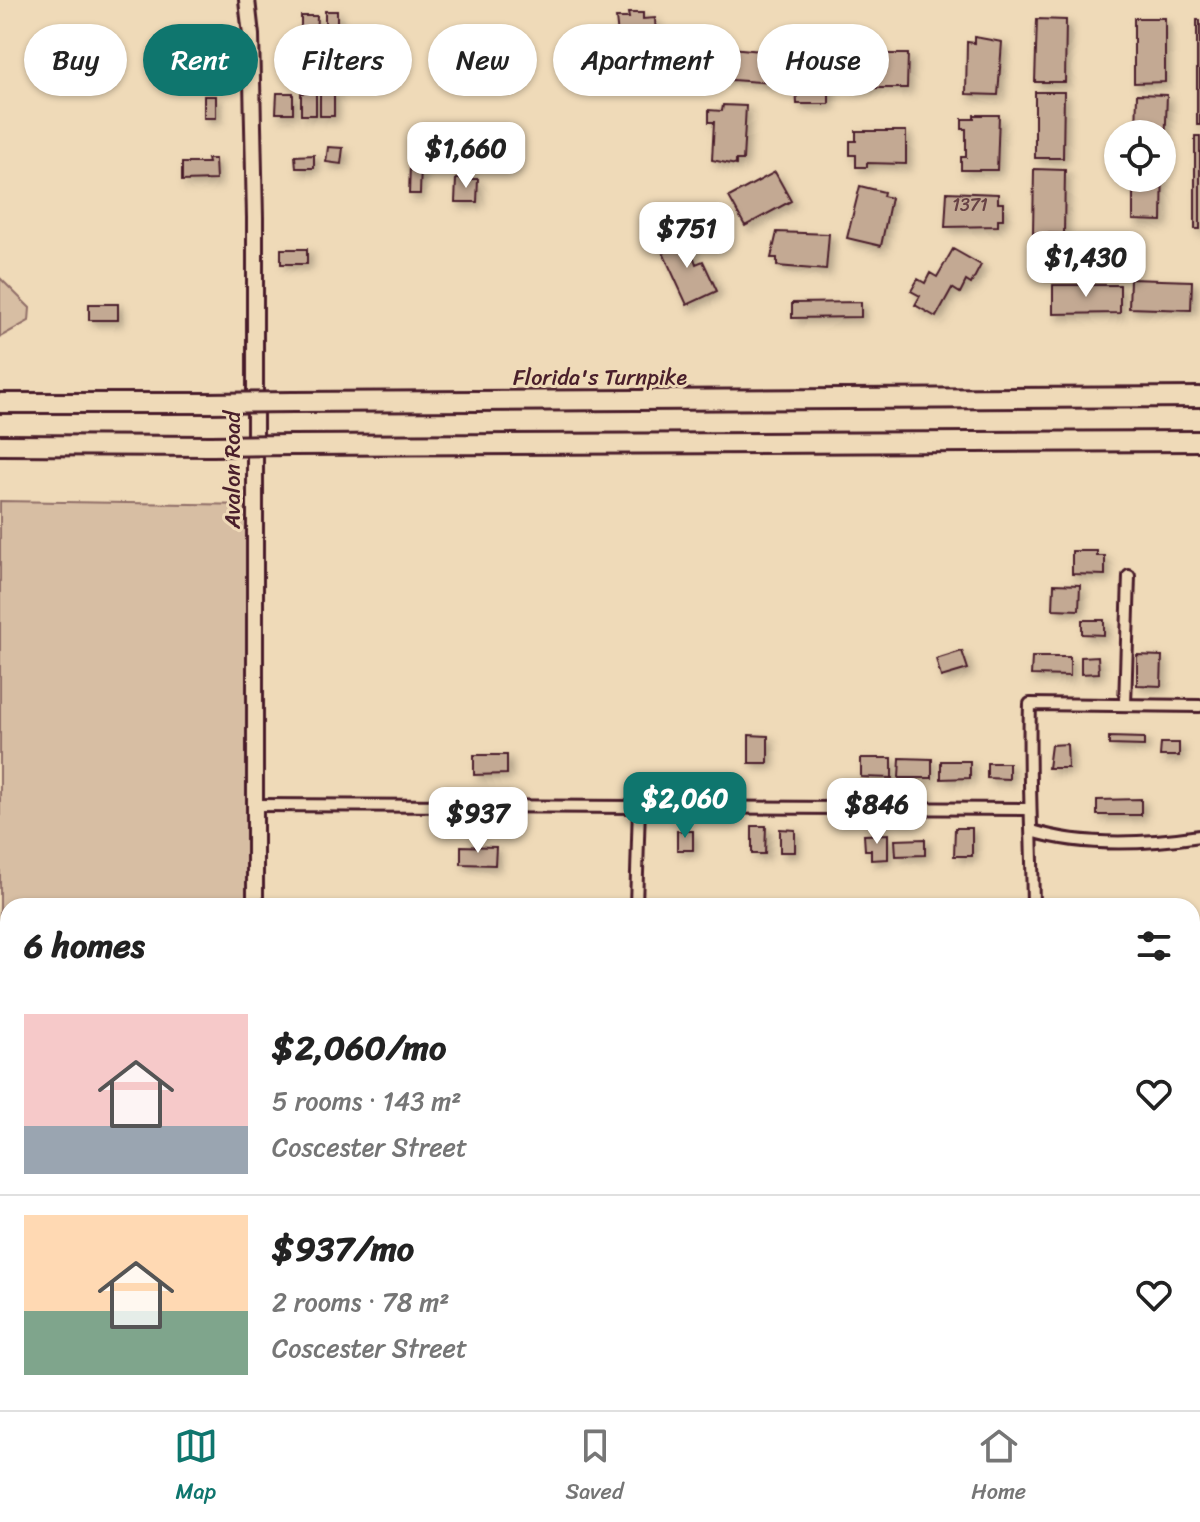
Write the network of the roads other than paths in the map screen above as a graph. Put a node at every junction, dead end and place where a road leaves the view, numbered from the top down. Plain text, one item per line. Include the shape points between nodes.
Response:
1 (247, 0) edge
2 (255, 0) edge
3 (250, 24) edge
4 (252, 24) edge
5 (251, 96) edge
6 (1200, 397) edge
7 (0, 403) edge
8 (1200, 441) edge
9 (0, 445) edge
10 (1129, 576) dead end
11 (1125, 705) junction
12 (1200, 706) edge
13 (255, 805) junction
14 (639, 806) junction
15 (1028, 809) junction
16 (1032, 831) junction
17 (1200, 836) edge
18 (255, 898) edge
19 (636, 898) edge
20 (1033, 898) edge

1 - 3 main road, Avalon Road
2 - 4 main road, Avalon Road
5 - 13 main road, Avalon Road
6 - 7 highway, Florida's Turnpike, bridge
8 - 9 highway, bridge
10 - 11 street
11 - 12 street
11 - 15 street via 1030,704
13 - 14 street
13 - 18 main road, Avalon Road
14 - 15 street
14 - 19 street
15 - 16 street
16 - 17 street via 1134,842
16 - 20 street

